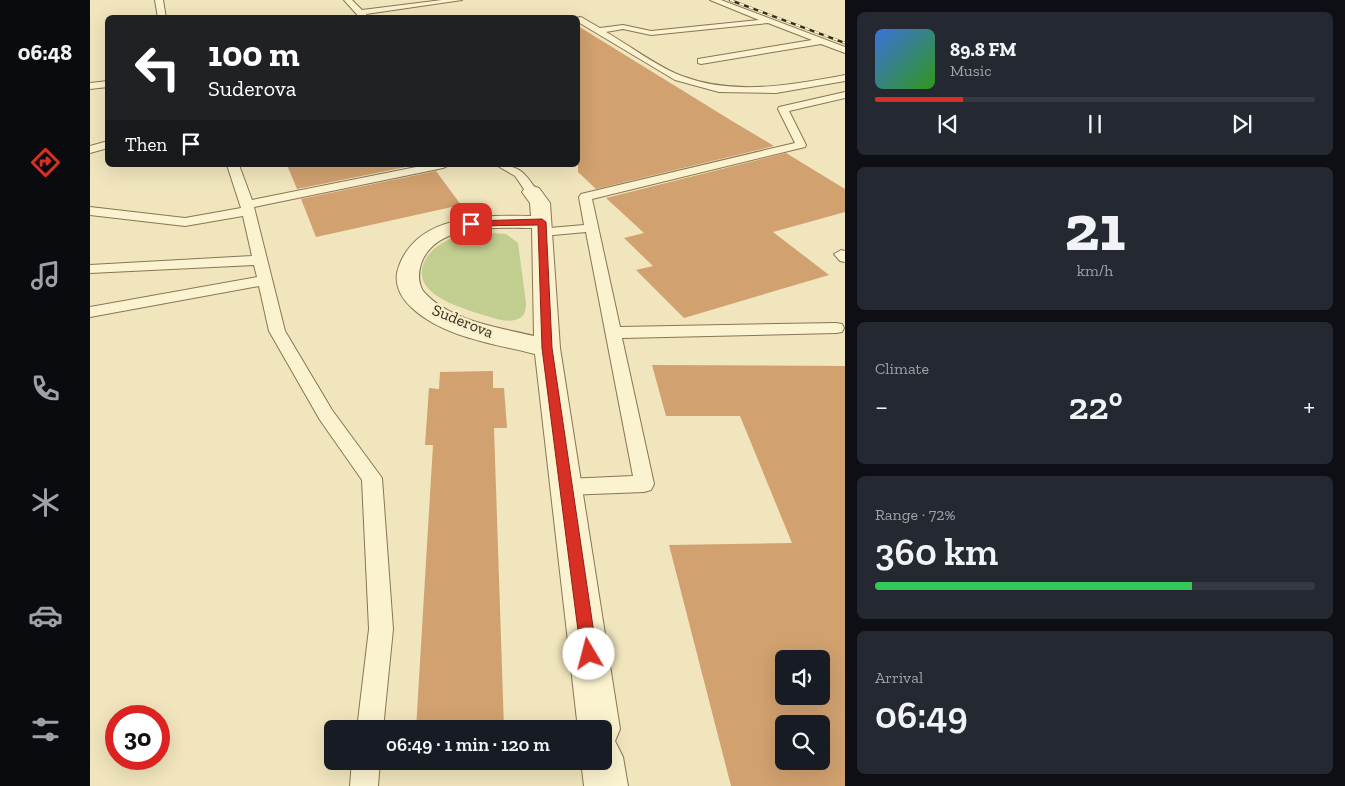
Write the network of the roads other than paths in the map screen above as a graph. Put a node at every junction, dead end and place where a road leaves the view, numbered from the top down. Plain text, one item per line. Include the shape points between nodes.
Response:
1 (159, 0) edge
2 (348, 0) edge
3 (458, 0) edge
4 (714, 0) edge
5 (162, 15) edge
6 (362, 15) edge
7 (580, 20) edge
8 (770, 21) junction
9 (598, 31) junction
10 (823, 41) junction
11 (845, 50) edge
12 (700, 61) dead end
13 (845, 78) edge
14 (821, 82) junction
15 (105, 84) edge
16 (90, 86) edge
17 (845, 95) edge
18 (105, 145) edge
19 (90, 150) edge
20 (234, 167) edge
21 (434, 167) edge
22 (506, 167) edge
23 (532, 192) joint
24 (247, 208) junction
25 (90, 212) edge
26 (543, 227) junction
27 (592, 228) junction
28 (260, 260) junction
29 (90, 268) edge
30 (265, 280) junction
31 (90, 312) edge
32 (836, 328) dead end
33 (613, 333) junction
34 (547, 348) junction
35 (566, 487) junction
36 (371, 720) edge
37 (598, 720) edge
38 (365, 770) edge
39 (604, 770) edge
40 (364, 786) edge
41 (606, 786) edge

1 - 5 lane
2 - 6 lane
3 - 6 lane
4 - 8 lane
7 - 9 lane
8 - 9 lane via 651,33 623,27
8 - 10 lane
9 - 14 lane via 678,78 719,90 776,90
10 - 11 lane
10 - 12 lane
13 - 14 lane
14 - 17 lane
15 - 16 lane
17 - 27 lane via 782,109 801,145 585,197
18 - 19 lane
20 - 24 lane
21 - 24 lane
22 - 23 lane via 519,174
23 - 26 street via 540,203
24 - 25 lane via 185,222
24 - 28 lane
26 - 27 lane
26 - 34 street
26 - 34 street, Suderova via 486,222 444,231 417,252 408,268 407,278 411,291 429,309 489,334
27 - 33 lane
28 - 29 lane
28 - 30 lane
30 - 31 lane
30 - 36 lane via 277,331 326,415 372,478 381,629
32 - 33 lane
33 - 35 lane via 644,484
34 - 35 street
35 - 37 street
38 - 40 lane
39 - 41 street

